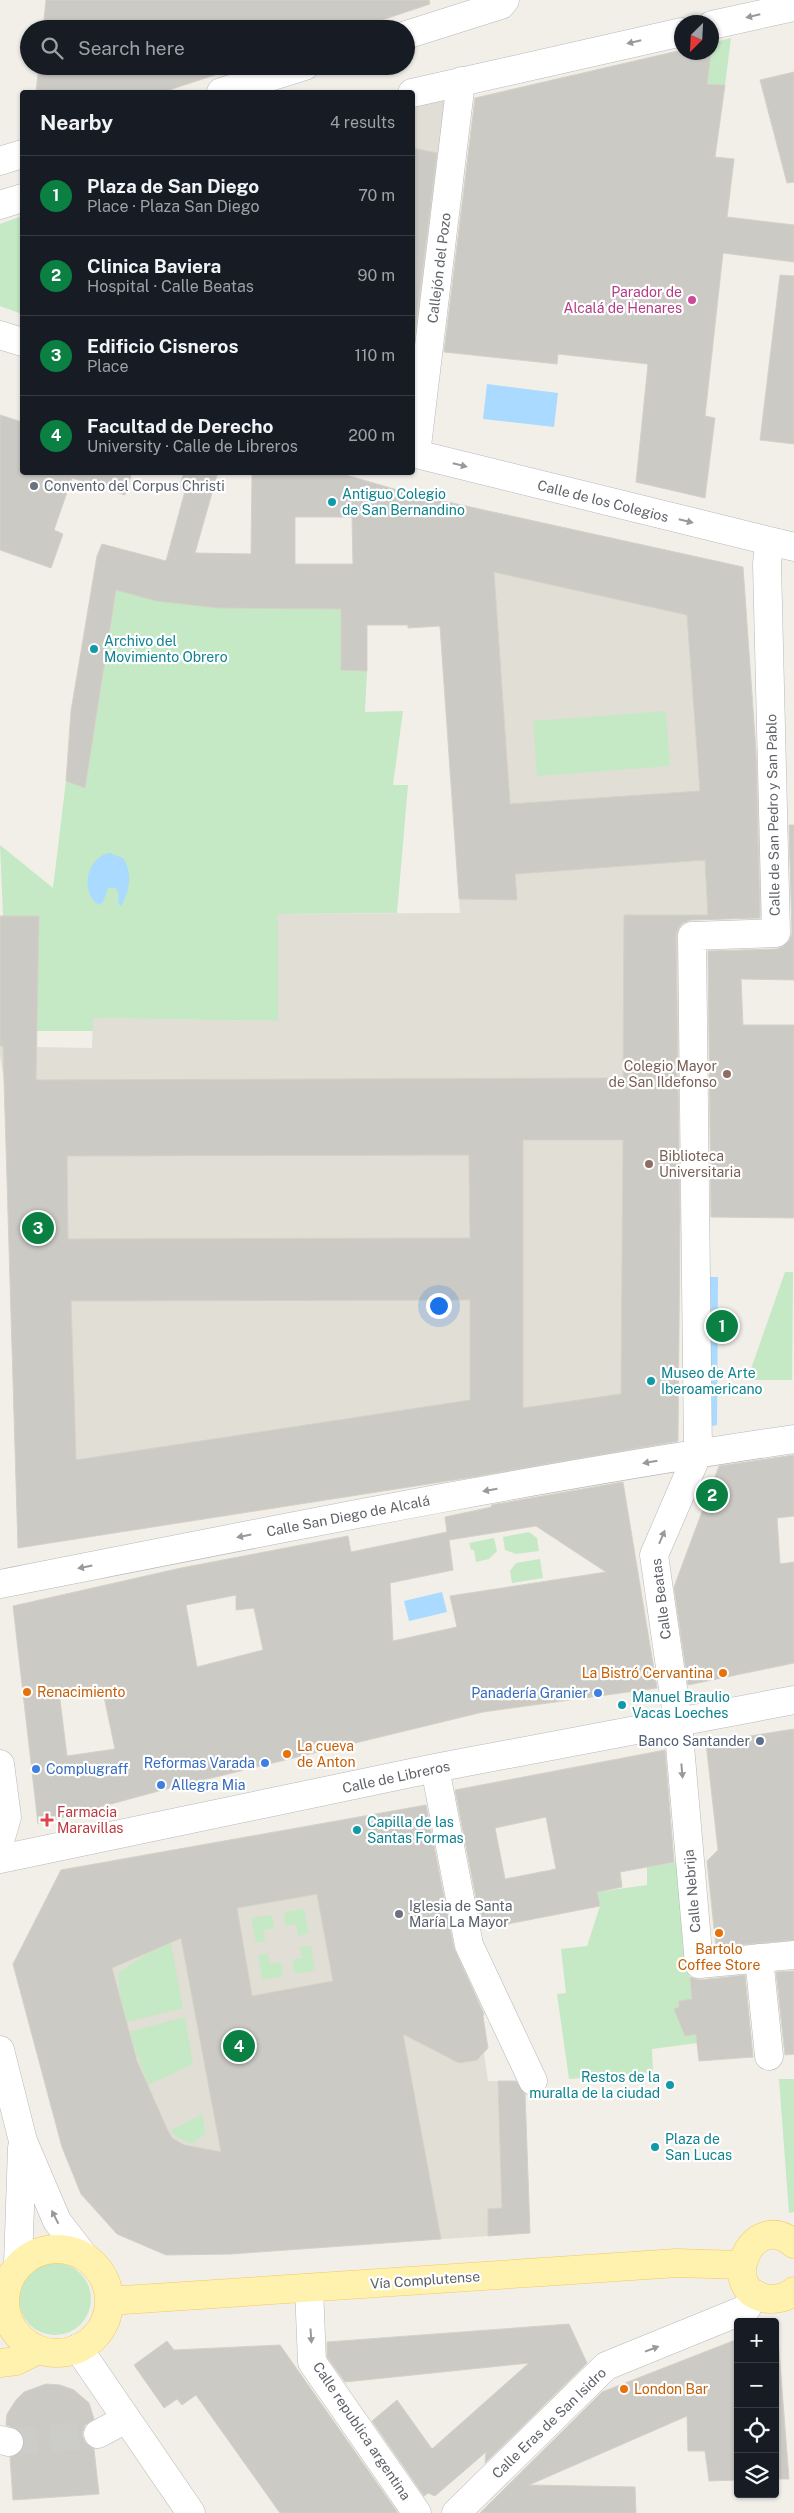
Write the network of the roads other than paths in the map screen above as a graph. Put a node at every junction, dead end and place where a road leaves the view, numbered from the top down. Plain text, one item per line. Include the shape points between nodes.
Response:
1 (505, 0) edge
2 (794, 6) edge
3 (719, 23) edge
4 (415, 31) edge
5 (674, 34) edge
6 (276, 75) edge
7 (462, 81) junction
8 (227, 90) edge
9 (415, 92) edge
10 (20, 155) edge
11 (0, 162) edge
12 (20, 199) edge
13 (0, 205) edge
14 (0, 335) edge
15 (20, 341) edge
16 (415, 446) edge
17 (415, 454) edge
18 (781, 544) edge
19 (794, 1439) edge
20 (698, 1453) junction
21 (0, 1584) edge
22 (794, 1700) edge
23 (678, 1723) junction
24 (0, 1764) edge
25 (435, 1768) junction
26 (0, 1841) edge
27 (0, 1859) edge
28 (794, 1955) edge
29 (759, 1958) junction
30 (0, 2050) edge
31 (769, 2056) dead end
32 (534, 2081) dead end
33 (23, 2141) junction
34 (0, 2190) edge
35 (19, 2216) junction
36 (794, 2244) edge
37 (84, 2256) junction
38 (18, 2264) junction
39 (741, 2265) junction
40 (309, 2288) junction
41 (755, 2294) junction
42 (2, 2297) edge
43 (793, 2297) edge
44 (110, 2301) junction
45 (78, 2348) junction
46 (38, 2350) junction
47 (0, 2363) edge
48 (126, 2419) junction
49 (98, 2434) tunnel mouth
50 (460, 2511) edge
51 (191, 2513) edge
52 (417, 2513) edge

1 - 4 street via 501,5
2 -> 3 street
5 -> 7 street
6 - 8 street
7 - 9 street
7 - 16 street, Callejón del Pozo
10 - 11 street
12 - 13 street
14 - 15 street
17 -> 18 street, Calle de los Colegios
18 - 20 street, Calle de San Pedro y San Pablo via 767,564 776,933 692,936
19 - 20 street, Calle San Diego de Alcalá
20 -> 21 street, Calle San Diego de Alcalá via 347,1515
23 -> 20 street, Calle Beatas via 654,1555
22 - 23 street, Calle de Libreros
23 - 25 street, Calle de Libreros
23 -> 29 street, Calle Nebrija via 699,1964
24 - 26 street via 7,1817
25 - 27 street, Calle de Libreros
25 - 32 street via 469,1945
28 - 29 street, Calle Nebrija
29 - 31 street
30 - 33 street
33 - 35 street
37 -> 33 street via 57,2221
34 - 35 street
35 - 38 street
36 - 39 main road via 782,2237 760,2238 744,2254
37 - 38 main road via 68,2249 50,2249 33,2254
37 - 44 main road via 98,2268
38 - 42 main road
39 - 40 main road, Vía Complutense via 677,2263
39 - 41 main road via 742,2276
40 - 44 main road, Vía Complutense
40 -> 52 street, Calle republica argentina via 312,2362
41 - 43 main road via 767,2298
50 -> 41 street, Calle Eras de San Isidro via 606,2366 746,2309
42 - 46 main road via 12,2329 23,2342
44 - 45 main road via 107,2318 99,2333
45 - 46 main road via 55,2354
45 - 48 street
46 - 47 main road via 16,2361
48 - 49 street
48 - 51 street

